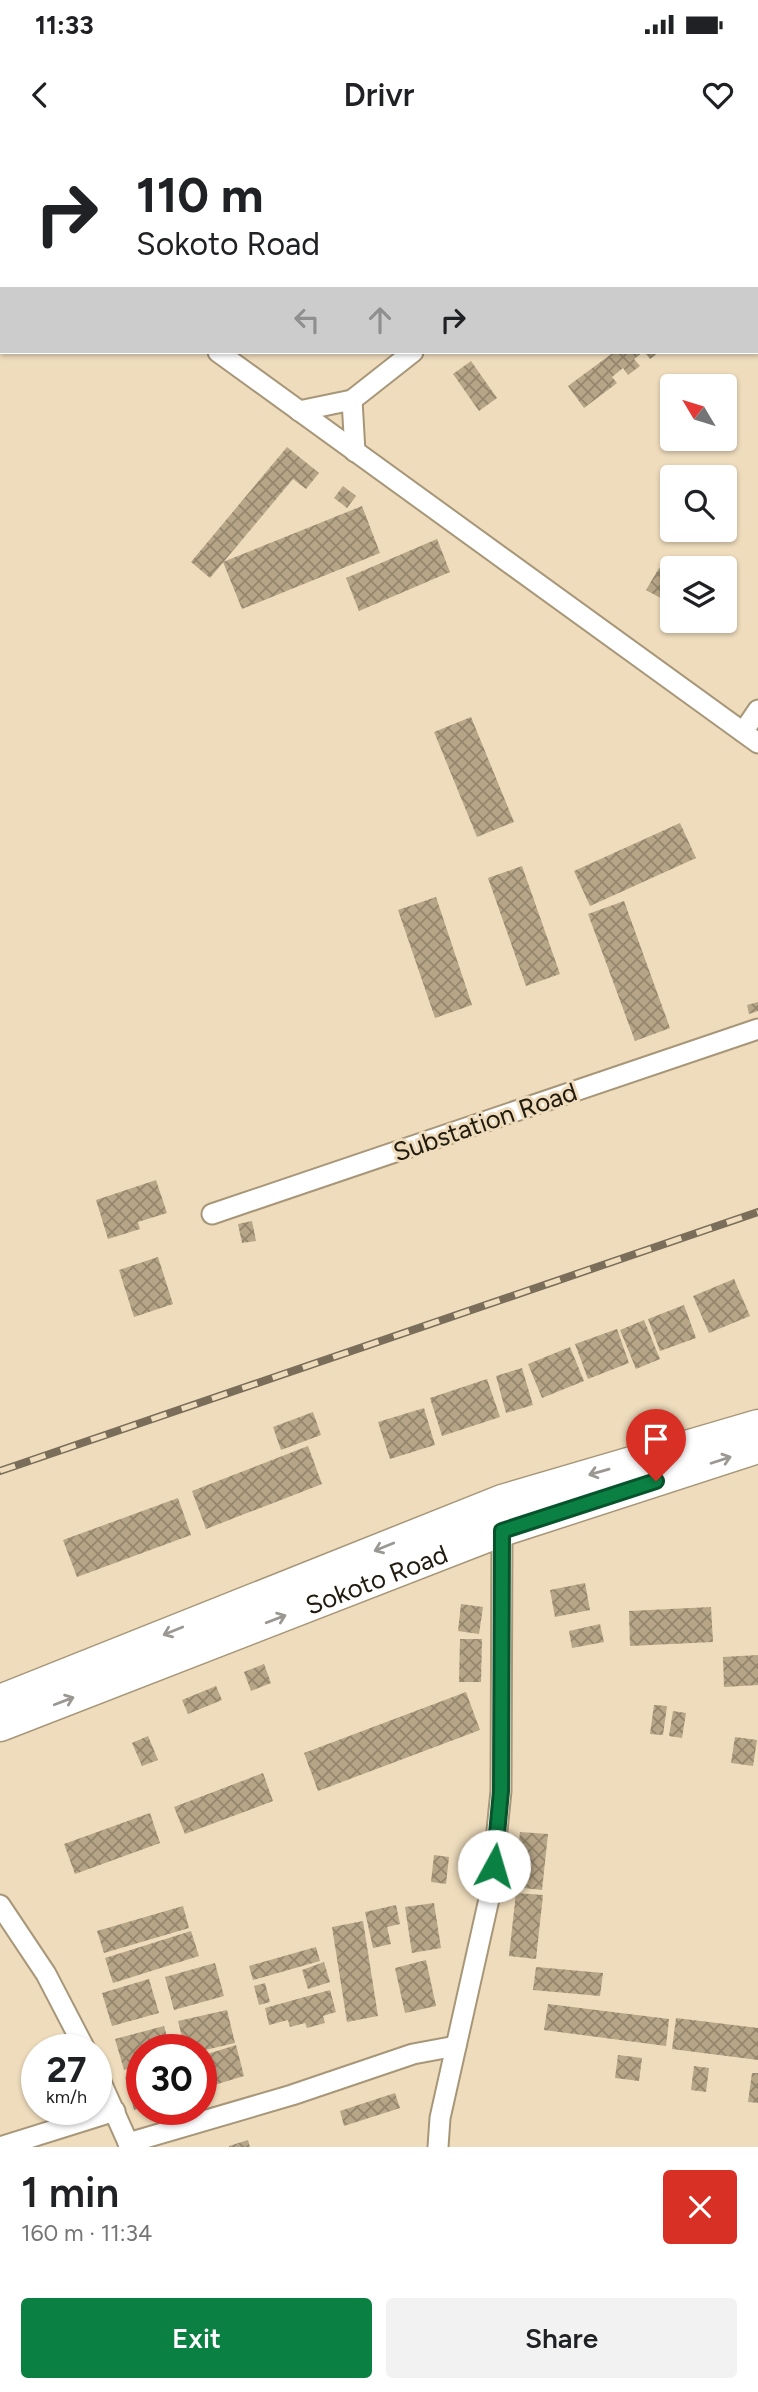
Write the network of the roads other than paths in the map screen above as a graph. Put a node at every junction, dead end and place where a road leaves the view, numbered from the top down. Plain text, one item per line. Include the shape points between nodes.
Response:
1 (221, 354) edge
2 (410, 354) edge
3 (352, 400) junction
4 (299, 411) junction
5 (355, 452) junction
6 (758, 710) edge
7 (750, 737) edge
8 (758, 1029) edge
9 (212, 1214) dead end
10 (758, 1425) edge
11 (758, 1448) edge
12 (502, 1531) junction
13 (0, 1700) edge
14 (0, 1726) edge
15 (0, 1905) edge
16 (77, 2034) edge
17 (456, 2046) junction
18 (112, 2105) edge
19 (115, 2111) junction
20 (129, 2145) edge
21 (0, 2147) edge
22 (438, 2147) edge

1 - 4 street
2 - 3 street
3 - 4 street
3 - 5 street
4 - 5 street
5 - 7 street
6 - 7 street
8 - 9 street, Substation Road
10 -> 13 main road, Sokoto Road via 502,1500
12 -> 11 main road, Sokoto Road
14 -> 12 main road, Sokoto Road
12 - 17 street via 501,1791 491,1890
15 - 16 street via 46,1974
17 - 20 street via 413,2054
17 - 22 street
18 - 19 street
19 - 20 street
19 - 21 street

